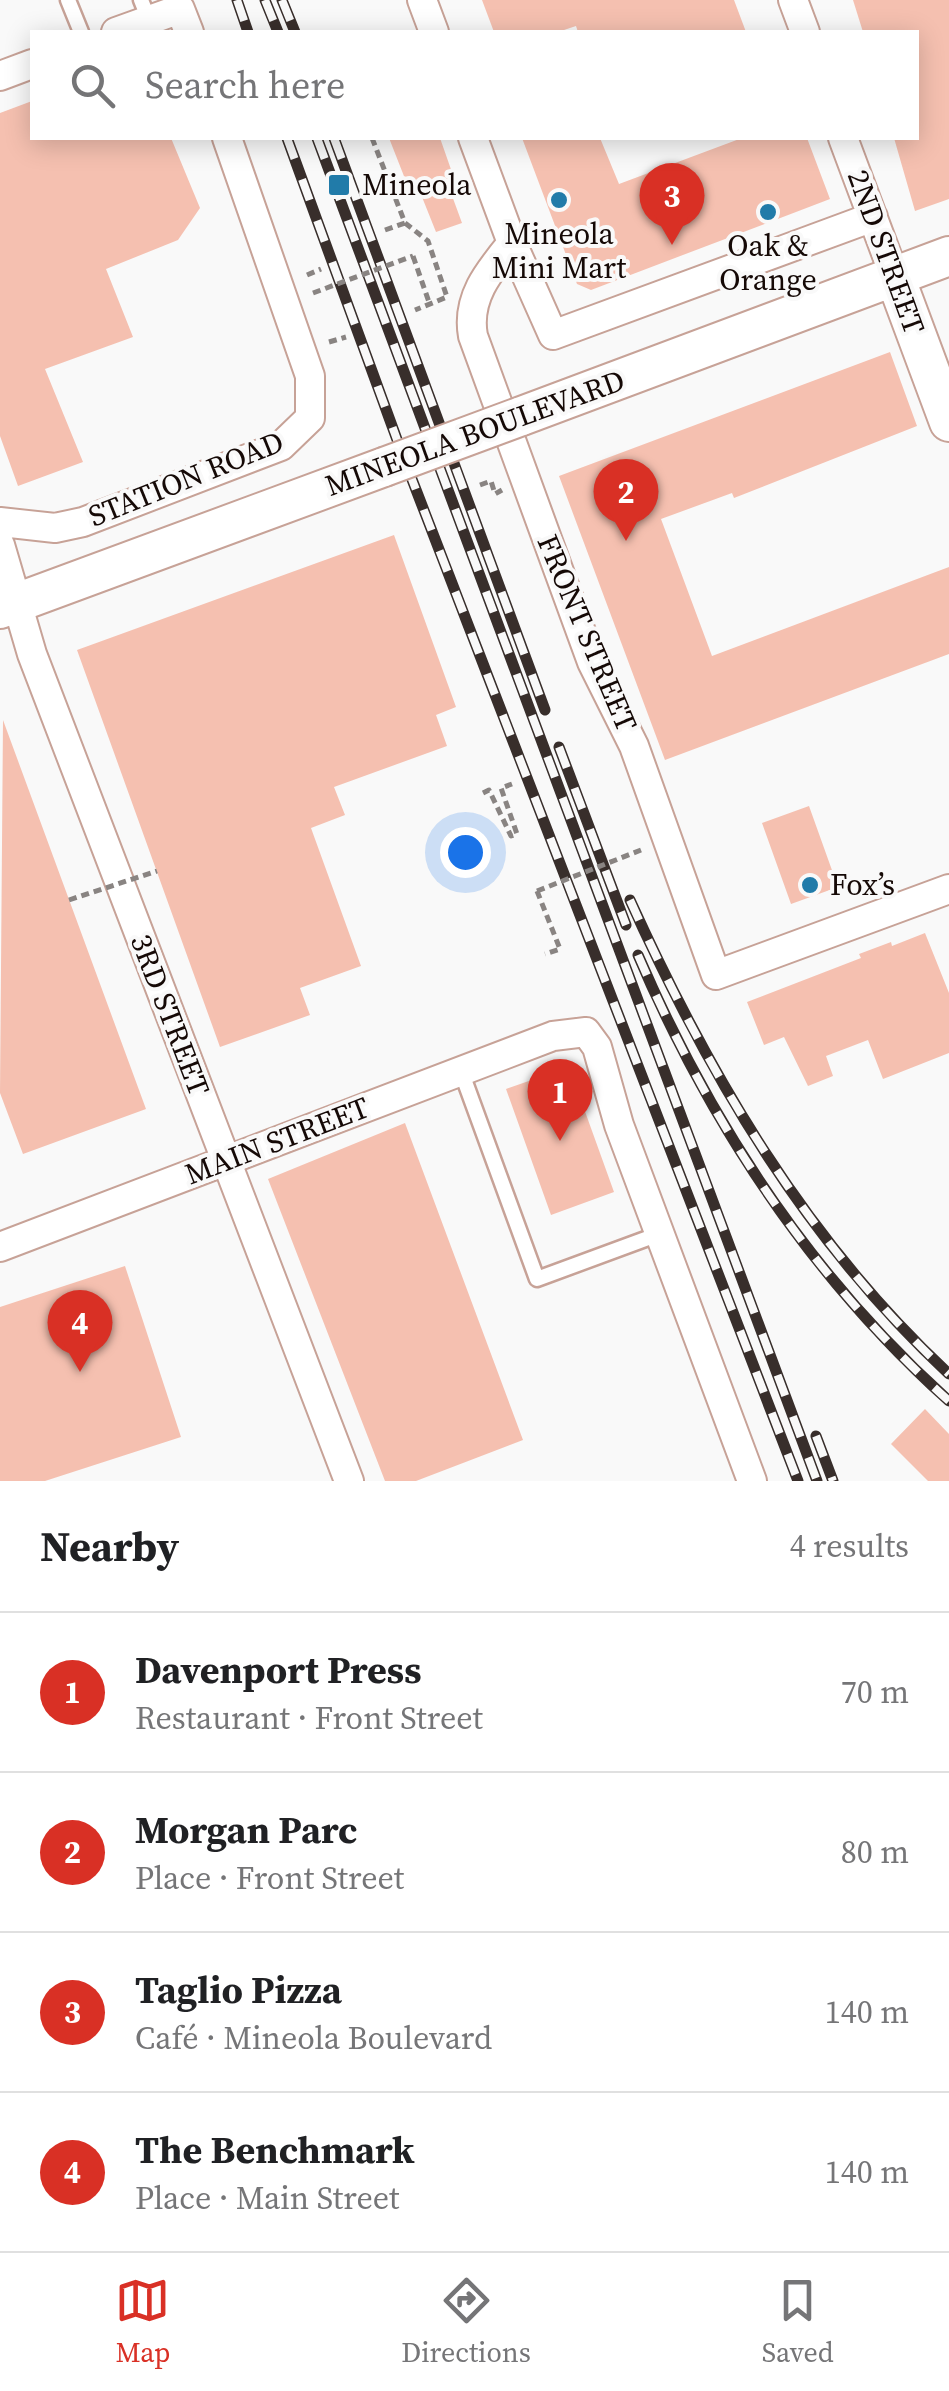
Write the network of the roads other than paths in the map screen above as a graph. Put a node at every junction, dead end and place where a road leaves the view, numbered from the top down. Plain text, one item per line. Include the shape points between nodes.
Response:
1 (68, 0) edge
2 (422, 0) edge
3 (793, 0) edge
4 (145, 10) edge
5 (184, 20) edge
6 (80, 30) edge
7 (119, 30) edge
8 (433, 30) edge
9 (804, 30) edge
10 (30, 65) edge
11 (0, 76) edge
12 (227, 140) edge
13 (474, 140) edge
14 (845, 140) edge
15 (872, 216) junction
16 (512, 244) junction
17 (949, 256) edge
18 (895, 277) junction
19 (949, 422) edge
20 (0, 522) edge
21 (0, 545) edge
22 (8, 606) edge
23 (949, 889) edge
24 (461, 1072) junction
25 (226, 1161) junction
26 (659, 1234) junction
27 (0, 1247) edge
28 (349, 1481) edge
29 (752, 1481) edge

1 - 6 lane
2 - 8 street
3 - 9 street
4 - 5 street
4 - 7 street
10 - 11 street
12 - 20 street, STATION ROAD via 310,376 313,404 303,430 266,453 82,522 54,528
13 - 16 street
14 - 15 street, 2ND STREET
15 - 16 street via 554,335
15 - 18 street, 2ND STREET
16 - 23 street, FRONT STREET via 478,290 473,336 716,975
17 - 18 main road, MINEOLA BOULEVARD
18 - 19 main road, 2ND STREET
18 - 22 main road, MINEOLA BOULEVARD, bridge
21 - 22 street, 3RD STREET
22 - 25 street, 3RD STREET
24 - 25 street, MAIN STREET
24 - 26 street, MAIN STREET via 554,1036 580,1031 593,1039
24 - 26 lane via 537,1279
25 - 27 street, MAIN STREET
25 - 28 street, 3RD STREET
26 - 29 street

